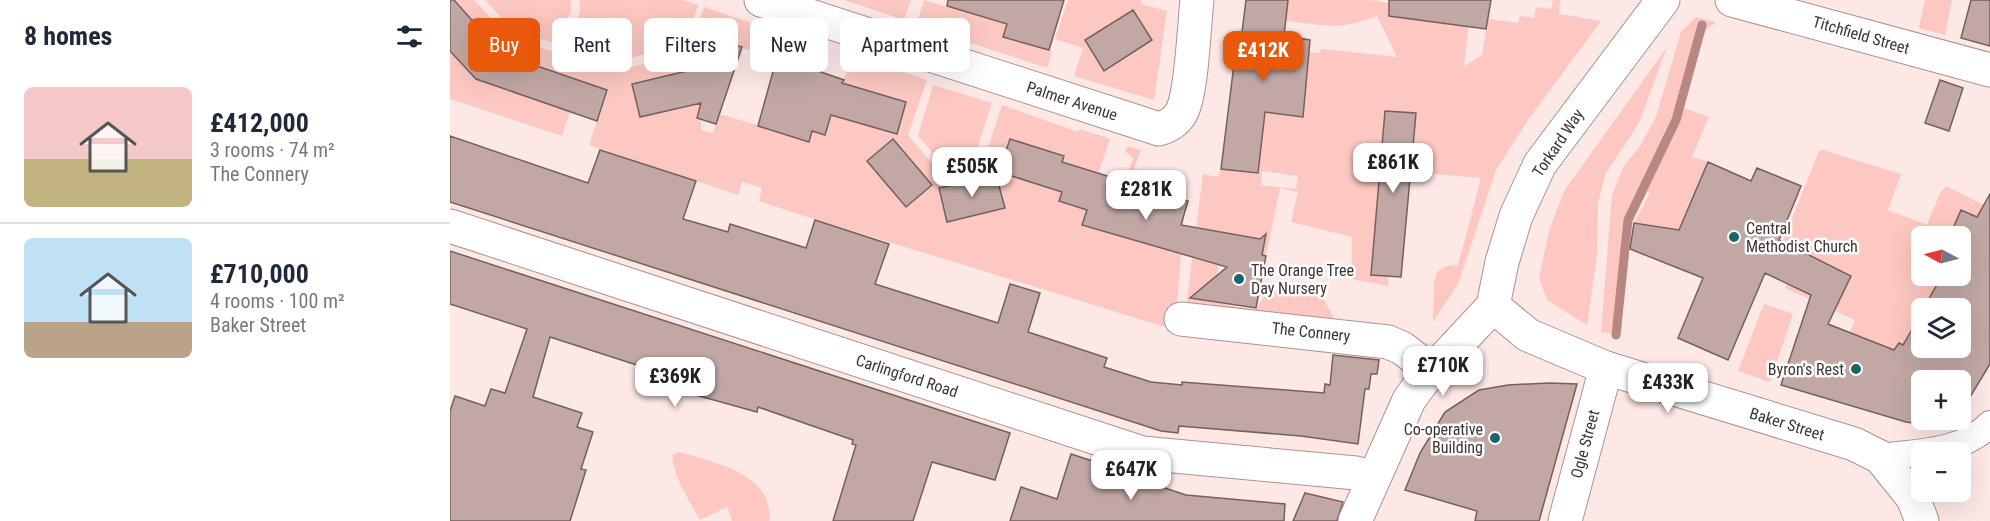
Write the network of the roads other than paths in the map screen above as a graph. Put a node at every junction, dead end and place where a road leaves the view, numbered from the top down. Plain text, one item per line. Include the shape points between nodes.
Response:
1 (761, 0) edge
2 (1197, 0) edge
3 (1732, 0) edge
4 (1657, 2) edge
5 (1990, 70) edge
6 (450, 226) edge
7 (1494, 306) junction
8 (1181, 318) dead end
9 (1606, 368) junction
10 (1432, 371) junction
11 (1990, 424) edge
12 (1880, 456) junction
13 (1374, 477) junction
14 (1355, 521) edge
15 (1565, 521) edge
16 (1922, 521) edge

1 - 2 street, Palmer Avenue via 1159,129 1176,120 1186,101
3 - 5 street, Titchfield Street
4 - 7 street, Torkard Way via 1540,164 1516,216
6 - 13 street, Carlingford Road via 1142,453
7 - 9 street, Baker Street via 1528,335
7 - 10 street
8 - 10 street, The Connery via 1388,342
9 - 12 street, Baker Street via 1854,444
9 - 15 street, Ogle Street
10 - 13 street via 1409,400
11 - 12 street via 1981,434 1957,445
12 - 16 street via 1913,498
13 - 14 street

